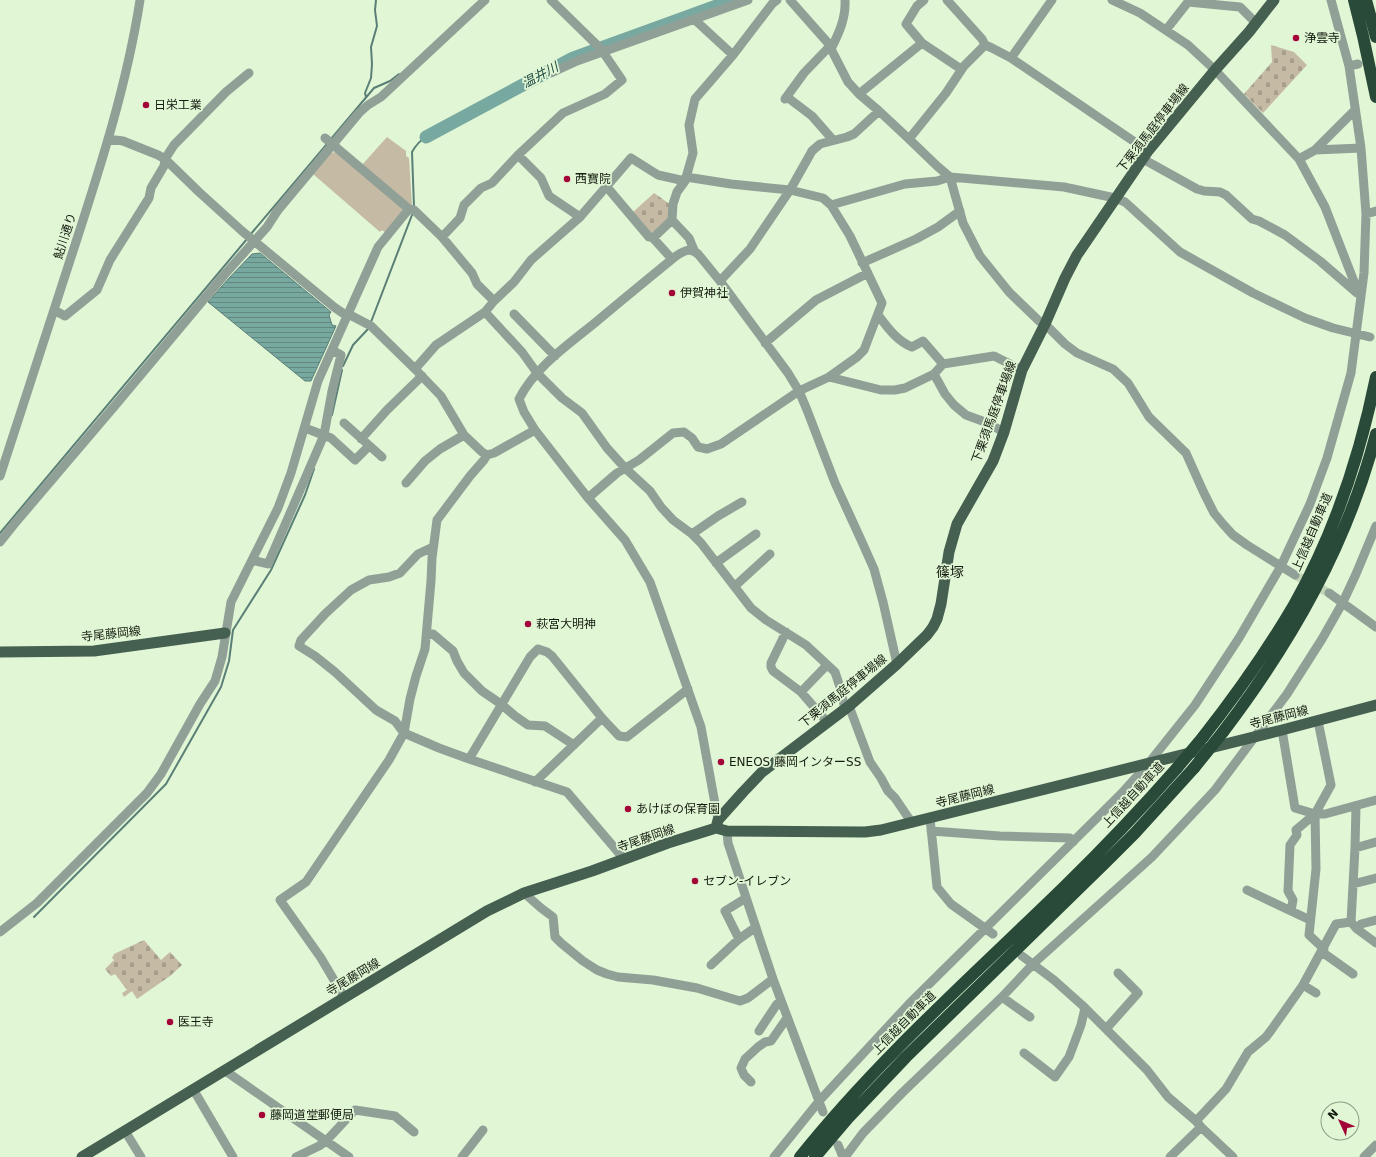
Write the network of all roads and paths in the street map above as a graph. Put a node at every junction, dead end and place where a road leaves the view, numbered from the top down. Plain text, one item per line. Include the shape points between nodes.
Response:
1 (140, 0) edge
2 (485, 0) edge
3 (551, 0) edge
4 (748, 0) edge
5 (777, 0) edge
6 (790, 0) edge
7 (845, 0) edge
8 (924, 0) edge
9 (947, 0) edge
10 (1052, 0) edge
11 (1112, 0) edge
12 (1274, 0) edge
13 (1331, 0) edge
14 (1354, 0) edge
15 (1366, 0) edge
16 (695, 20) junction
17 (1256, 23) junction
18 (1166, 30) junction
19 (1376, 37) edge
20 (922, 43) junction
21 (985, 45) junction
22 (831, 47) junction
23 (605, 52) junction
24 (733, 55) junction
25 (1011, 58) junction
26 (1358, 64) dead end
27 (1349, 66) junction
28 (962, 69) junction
29 (1215, 70) junction
30 (249, 73) dead end
31 (551, 73) dead end
32 (858, 94) junction
33 (1376, 97) edge
34 (1355, 110) junction
35 (879, 111) junction
36 (108, 139) junction
37 (909, 139) junction
38 (833, 140) junction
39 (329, 141) junction
40 (1361, 148) junction
41 (1315, 150) junction
42 (518, 155) junction
43 (1146, 155) junction
44 (165, 159) junction
45 (1299, 159) junction
46 (950, 177) junction
47 (685, 179) junction
48 (606, 186) junction
49 (790, 190) junction
50 (1115, 198) junction
51 (830, 205) junction
52 (409, 209) junction
53 (960, 211) junction
54 (1376, 211) edge
55 (1366, 214) junction
56 (580, 217) junction
57 (672, 220) junction
58 (442, 237) junction
59 (653, 238) junction
60 (253, 240) junction
61 (694, 250) junction
62 (672, 259) junction
63 (862, 263) junction
64 (868, 273) junction
65 (720, 281) junction
66 (1361, 297) junction
67 (494, 301) junction
68 (54, 310) junction
69 (485, 312) junction
70 (514, 314) dead end
71 (878, 315) junction
72 (347, 316) junction
73 (1045, 324) junction
74 (1356, 333) junction
75 (1370, 337) dead end
76 (765, 343) junction
77 (332, 350) junction
78 (556, 356) junction
79 (943, 364) junction
80 (1022, 370) junction
81 (418, 373) junction
82 (537, 373) junction
83 (934, 374) junction
84 (829, 377) junction
85 (1376, 377) edge
86 (799, 391) junction
87 (344, 423) dead end
88 (305, 428) junction
89 (535, 430) junction
90 (1004, 432) junction
91 (1376, 434) edge
92 (324, 435) junction
93 (464, 435) junction
94 (361, 439) junction
95 (369, 446) junction
96 (487, 455) junction
97 (382, 457) dead end
98 (625, 468) junction
99 (0, 476) edge
100 (406, 483) dead end
101 (588, 498) junction
102 (742, 502) dead end
103 (1376, 526) edge
104 (692, 534) junction
105 (756, 534) dead end
106 (0, 542) edge
107 (433, 547) junction
108 (770, 554) dead end
109 (252, 560) junction
110 (716, 563) junction
111 (1281, 566) junction
112 (1295, 575) tunnel mouth
113 (735, 586) junction
114 (1329, 593) tunnel mouth
115 (1343, 602) junction
116 (1376, 627) edge
117 (786, 632) junction
118 (225, 633) junction
119 (427, 635) junction
120 (0, 652) edge
121 (897, 664) junction
122 (827, 665) junction
123 (688, 689) junction
124 (801, 692) junction
125 (501, 704) junction
126 (1376, 705) edge
127 (847, 707) junction
128 (602, 718) junction
129 (1318, 721) junction
130 (827, 722) junction
131 (1282, 730) junction
132 (404, 732) junction
133 (1254, 737) junction
134 (574, 745) junction
135 (468, 759) junction
136 (1148, 764) junction
137 (535, 782) junction
138 (1376, 800) edge
139 (1356, 806) junction
140 (1315, 814) junction
141 (930, 818) junction
142 (912, 823) junction
143 (717, 824) junction
144 (727, 831) junction
145 (931, 831) junction
146 (1073, 842) junction
147 (1376, 842) edge
148 (1356, 848) junction
149 (624, 859) junction
150 (1376, 878) edge
151 (1353, 884) junction
152 (1247, 890) dead end
153 (524, 893) junction
154 (746, 898) junction
155 (1291, 911) junction
156 (1310, 920) junction
157 (1376, 920) edge
158 (1354, 925) junction
159 (756, 927) junction
160 (989, 931) junction
161 (0, 932) edge
162 (739, 939) junction
163 (1376, 943) edge
164 (1323, 950) junction
165 (1022, 956) dead end
166 (1033, 964) junction
167 (711, 965) dead end
168 (1118, 973) dead end
169 (1353, 974) dead end
170 (773, 979) junction
171 (1303, 985) junction
172 (1316, 993) dead end
173 (1002, 996) junction
174 (344, 997) junction
175 (782, 1005) junction
176 (1085, 1008) junction
177 (1030, 1016) dead end
178 (787, 1018) junction
179 (1106, 1029) junction
180 (759, 1031) dead end
181 (1024, 1053) dead end
182 (224, 1070) junction
183 (751, 1082) dead end
184 (194, 1089) junction
185 (820, 1100) junction
186 (823, 1112) dead end
187 (1198, 1124) junction
188 (483, 1130) dead end
189 (125, 1131) junction
190 (414, 1132) dead end
191 (326, 1141) junction
192 (838, 1144) dead end
193 (1376, 1144) edge
194 (82, 1157) edge
195 (141, 1157) edge
196 (233, 1157) edge
197 (296, 1157) edge
198 (349, 1157) edge
199 (462, 1157) edge
200 (774, 1157) edge
201 (800, 1157) edge
202 (815, 1157) edge
203 (844, 1157) edge
204 (1170, 1157) edge
205 (1233, 1157) edge
206 (1364, 1157) edge

1 - 36 street, 鮎川通り via 121,93
2 - 39 street via 381,97 363,109
3 - 23 street
4 - 16 street
5 - 24 street
6 - 22 street
7 - 22 street via 840,31
8 - 20 street via 906,24
9 - 21 street
10 - 25 street
11 - 18 street via 1140,13
12 - 17 main road, 下栗須馬庭停車場線
13 - 27 street
14 - 33 highway
15 - 19 highway
16 - 23 street
16 - 24 street
17 - 18 street via 1240,6 1188,2
17 - 29 main road, 下栗須馬庭停車場線
18 - 29 street via 1188,45
20 - 28 street
20 - 32 street
21 - 25 street
21 - 28 street
22 - 32 street via 848,82
22 - 38 street via 804,73 786,98 812,116
23 - 31 street
23 - 42 street via 622,80 605,94 563,113
24 - 47 street via 695,99 689,126 692,153
25 - 43 street
26 - 27 street
27 - 34 street
28 - 37 street
29 - 43 main road, 下栗須馬庭停車場線
29 - 45 street
30 - 44 street via 197,120
32 - 35 street
34 - 40 street
34 - 41 street
35 - 37 street
35 - 38 street via 854,134
36 - 44 street via 123,141
36 - 68 street, 鮎川通り
37 - 46 street
38 - 49 street via 812,150
39 - 52 street
39 - 60 street via 267,227
40 - 41 street
40 - 55 street
41 - 45 street
42 - 56 street via 540,178 549,196
42 - 58 street via 492,183 481,188 464,205 460,218
43 - 50 main road, 下栗須馬庭停車場線
43 - 66 street via 1197,189 1226,195 1252,219 1285,235 1320,261
44 - 60 street
44 - 68 street via 149,198 110,260 97,290 66,316
45 - 66 street via 1325,207
46 - 50 street via 1064,187
46 - 51 street via 905,184
46 - 53 street
47 - 48 street via 658,175 631,158
47 - 49 street
47 - 57 street via 673,204
48 - 56 street
48 - 59 street via 649,237
49 - 51 street via 823,198
49 - 65 street via 750,249
50 - 73 main road, 下栗須馬庭停車場線 via 1077,255
50 - 74 street via 1125,202 1180,252 1253,293 1305,318
51 - 63 street via 850,236
52 - 58 street via 414,210
52 - 72 street via 378,247
53 - 63 street via 916,239
53 - 73 street via 963,223 980,256 1009,292
54 - 55 street
55 - 66 street
56 - 67 street via 531,260 514,282
57 - 59 street
57 - 61 street via 689,238
58 - 67 street via 472,273 477,284
59 - 62 street
60 - 72 street
60 - 106 street
61 - 62 street via 688,249
61 - 65 street
62 - 78 street
63 - 64 street
64 - 71 street via 882,303
64 - 76 street via 816,300
65 - 76 street
66 - 74 street
67 - 69 street
68 - 99 street, 鮎川通り
69 - 81 street via 436,345
69 - 82 street via 522,352
70 - 78 street
71 - 79 street via 905,344 912,347 923,341
71 - 84 street via 864,350
72 - 77 street
72 - 81 street via 371,326
73 - 80 main road, 下栗須馬庭停車場線
73 - 111 street via 1065,344 1113,369 1128,383 1150,416 1186,453 1214,513 1233,535
74 - 75 street
74 - 111 street via 1351,373 1327,458 1310,504
76 - 86 street
77 - 88 street via 318,381
77 - 92 street via 341,356
78 - 82 street
79 - 80 street via 994,356
79 - 83 street
80 - 90 main road, 下栗須馬庭停車場線
81 - 93 street via 441,396
81 - 94 street
82 - 89 street via 519,399
82 - 98 street via 562,398 582,413
83 - 84 street via 895,390 881,390
83 - 90 street via 945,394 966,415
84 - 86 street
85 - 201 highway, 上信越自動車道, bridge via 1350,477 1310,574 1258,663 1222,713 1177,768 1098,854 894,1051 838,1111
86 - 98 street via 721,444 707,449 698,447 684,432 674,433
86 - 121 street via 835,483 874,570
87 - 94 street
88 - 92 street
88 - 109 street via 278,508
89 - 96 street
89 - 101 street
90 - 121 main road, 下栗須馬庭停車場線 via 992,461 957,524 949,552 937,619 927,636
91 - 202 highway, bridge via 1350,515 1322,579 1287,642 1223,732 1135,833 906,1057
92 - 95 street via 331,438 355,460
92 - 109 street via 268,564
93 - 96 street
93 - 100 street via 425,461
94 - 95 street
95 - 97 street
96 - 107 street via 437,520
98 - 101 street
98 - 104 street via 650,491 673,520
101 - 123 street via 625,540 650,582
102 - 104 street
103 - 115 street
104 - 110 street
105 - 110 street
107 - 119 street
107 - 132 street via 418,554 400,573 369,580 351,590 325,614 301,640 299,646 335,672 376,710 396,720
108 - 113 street
109 - 118 street via 231,602
110 - 113 street
111 - 112 street
111 - 136 street via 1239,638 1199,698
113 - 117 street via 751,608
114 - 115 street
115 - 116 street
115 - 133 street via 1304,669
117 - 122 street via 806,645
117 - 124 street via 771,667
118 - 120 main road, 寺尾藤岡線 via 94,651
118 - 161 street via 215,681 161,774 147,793 37,903
119 - 125 street via 433,634 453,651 456,661 468,677
119 - 132 street
121 - 127 main road, 下栗須馬庭停車場線
122 - 124 street
122 - 127 street via 835,672
123 - 128 street via 627,737 619,736
123 - 143 street via 701,728
124 - 130 street
125 - 128 street via 530,657 538,649 552,656
125 - 134 street via 528,725 545,726
125 - 135 street
126 - 129 main road, 寺尾藤岡線
127 - 130 main road, 下栗須馬庭停車場線
127 - 142 street via 870,762
128 - 134 street
129 - 131 main road, 寺尾藤岡線
129 - 140 street via 1331,785
130 - 143 main road, 下栗須馬庭停車場線 via 762,772
131 - 133 main road, 寺尾藤岡線
131 - 140 street via 1295,808
132 - 135 street
132 - 174 street via 389,760 306,882 280,900 321,958
133 - 136 main road, 寺尾藤岡線
133 - 166 street via 1215,790 1152,857
134 - 137 street
135 - 137 street
136 - 141 main road, 寺尾藤岡線
136 - 146 street
137 - 149 street via 567,792
138 - 139 street
139 - 140 street
139 - 148 street
140 - 155 street via 1296,830 1297,835 1290,845 1288,891 1293,900
140 - 156 street via 1316,869
141 - 142 main road, 寺尾藤岡線
141 - 145 street
142 - 144 main road, 寺尾藤岡線 via 864,832
143 - 144 main road, 寺尾藤岡線
143 - 149 main road, 寺尾藤岡線
144 - 154 street via 728,843
145 - 146 street via 1070,838
145 - 160 street via 938,887 951,904
146 - 160 street
147 - 148 street
148 - 151 street
149 - 153 main road, 寺尾藤岡線
150 - 151 street
151 - 158 street
152 - 155 street
153 - 170 street via 553,917 556,937 561,943 583,961 607,974 697,988 740,1001
153 - 174 main road, 寺尾藤岡線 via 487,911
154 - 159 street
154 - 162 street via 725,911
155 - 156 street
156 - 164 street via 1309,935
157 - 158 street
158 - 163 street
158 - 164 street via 1336,924
159 - 162 street
159 - 170 street
160 - 185 street via 909,1004
162 - 167 street
164 - 169 street
164 - 171 street
165 - 166 street
166 - 173 street
166 - 176 street
168 - 179 street via 1138,992
170 - 175 street
171 - 172 street
171 - 187 street via 1266,1037 1248,1052 1226,1089
173 - 177 street
173 - 203 street via 902,1093 863,1133
174 - 182 main road, 寺尾藤岡線
175 - 178 street
175 - 180 street via 777,1004
176 - 179 street
176 - 181 street via 1069,1057 1055,1077
178 - 183 street via 770,1040 745,1059 741,1068
178 - 185 street
179 - 187 street via 1148,1070 1168,1097
182 - 184 main road, 寺尾藤岡線
182 - 191 street
184 - 189 main road, 寺尾藤岡線
184 - 196 street
185 - 186 street
185 - 200 street
187 - 204 street
187 - 205 street
188 - 199 street
189 - 194 main road, 寺尾藤岡線
189 - 195 street
190 - 191 street via 395,1116 355,1110
191 - 197 street
191 - 198 street
192 - 203 street
193 - 206 street

